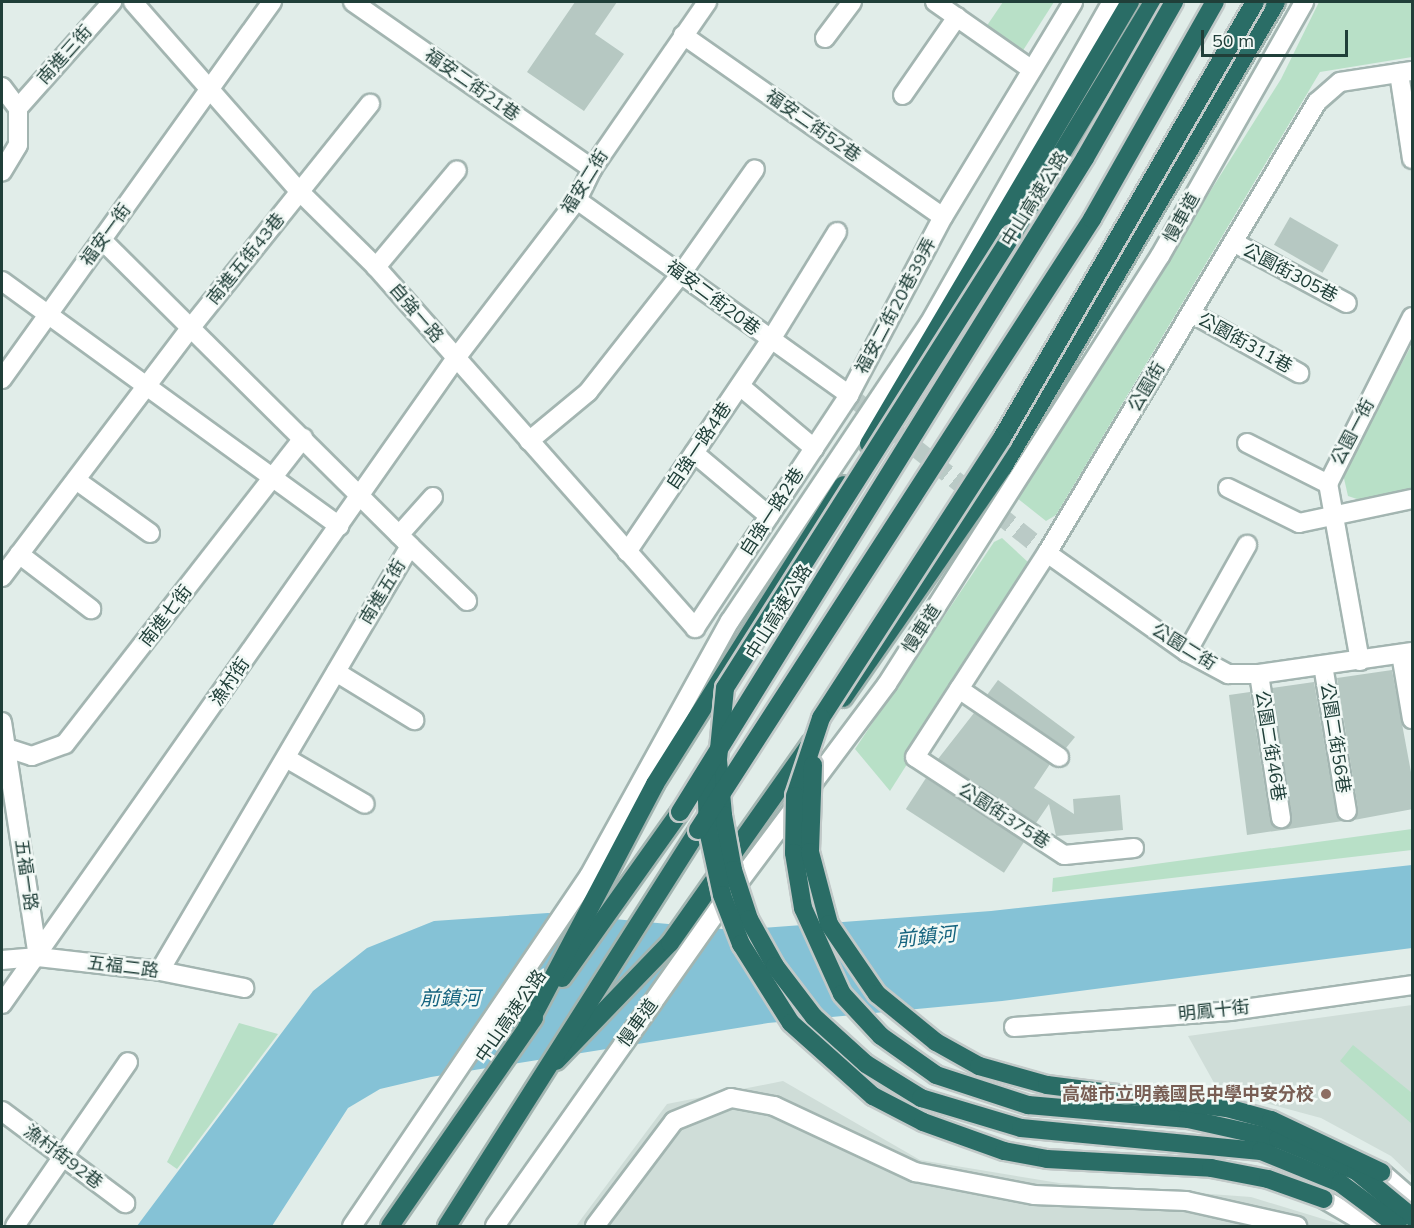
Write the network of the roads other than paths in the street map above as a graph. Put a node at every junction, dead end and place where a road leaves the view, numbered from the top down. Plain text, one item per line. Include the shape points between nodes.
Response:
1 (112, 2) edge
2 (133, 2) edge
3 (273, 2) edge
4 (353, 2) edge
5 (707, 2) edge
6 (852, 2) edge
7 (935, 2) edge
8 (1072, 2) edge
9 (1112, 2) edge
10 (1130, 2) edge
11 (1153, 2) edge
12 (1174, 2) edge
13 (1215, 2) edge
14 (1255, 2) edge
15 (1276, 2) edge
16 (1304, 2) edge
17 (957, 17) junction
18 (683, 35) junction
19 (825, 38) dead end
20 (1032, 69) junction
21 (1406, 72) edge
22 (2, 87) edge
23 (211, 91) junction
24 (903, 96) dead end
25 (370, 104) dead end
26 (18, 108) junction
27 (1413, 159) edge
28 (592, 169) junction
29 (755, 169) dead end
30 (457, 170) dead end
31 (2, 172) edge
32 (300, 192) junction
33 (577, 200) junction
34 (943, 217) junction
35 (837, 232) dead end
36 (103, 241) junction
37 (1233, 242) junction
38 (376, 267) junction
39 (681, 274) junction
40 (2, 281) edge
41 (1347, 303) dead end
42 (1191, 313) junction
43 (48, 315) junction
44 (1413, 318) edge
45 (192, 326) junction
46 (770, 341) junction
47 (456, 358) junction
48 (1299, 373) dead end
49 (2, 379) edge
50 (147, 386) junction
51 (740, 386) junction
52 (849, 395) junction
53 (303, 438) junction
54 (529, 441) junction
55 (1247, 443) dead end
56 (814, 448) junction
57 (694, 453) junction
58 (274, 478) junction
59 (76, 480) junction
60 (1328, 484) junction
61 (1228, 488) dead end
62 (361, 496) junction
63 (433, 497) dead end
64 (1413, 500) edge
65 (1334, 514) junction
66 (769, 516) junction
67 (339, 526) junction
68 (150, 532) dead end
69 (403, 539) junction
70 (1247, 546) dead end
71 (627, 552) junction
72 (1047, 553) junction
73 (19, 554) junction
74 (2, 577) edge
75 (467, 600) dead end
76 (91, 609) dead end
77 (695, 628) joint
78 (1187, 652) junction
79 (1407, 653) edge
80 (1360, 661) junction
81 (1323, 665) junction
82 (336, 672) junction
83 (1259, 674) junction
84 (725, 688) junction
85 (959, 688) junction
86 (829, 705) junction
87 (1413, 719) edge
88 (414, 720) dead end
89 (2, 722) edge
90 (7, 748) junction
91 (915, 757) joint
92 (286, 758) junction
93 (1059, 758) dead end
94 (365, 804) dead end
95 (1347, 812) dead end
96 (1281, 818) dead end
97 (1134, 848) dead end
98 (38, 957) junction
99 (2, 960) edge
100 (160, 971) junction
101 (1413, 985) edge
102 (244, 988) dead end
103 (2, 1004) edge
104 (528, 1027) junction
105 (1014, 1027) dead end
106 (555, 1061) junction
107 (128, 1062) dead end
108 (2, 1111) edge
109 (63, 1156) junction
110 (1382, 1172) joint
111 (1324, 1199) joint
112 (1413, 1199) edge
113 (125, 1203) dead end
114 (1413, 1216) edge
115 (15, 1227) edge
116 (352, 1227) edge
117 (390, 1227) edge
118 (447, 1227) edge
119 (495, 1227) edge
120 (595, 1227) edge
121 (1297, 1227) edge
122 (1370, 1227) edge
123 (1398, 1227) edge

1 - 26 street, 南進三街
2 - 23 street, 自強一路
3 - 23 street, 福安一街
4 - 28 street, 福安二街21巷
5 - 18 street, 福安二街
6 - 19 street
7 - 17 street
8 - 20 street, 福安二街20巷39弄
9 - 116 street via 929,324 730,621 589,876
10 - 104 highway via 874,436 655,784 586,909
11 - 84 highway, bridge via 1012,235
12 - 104 highway, 中山高速公路, bridge via 1085,158 680,812
13 - 106 highway, bridge via 1092,219 698,830
14 - 86 highway, bridge via 1002,438
15 - 106 highway via 1003,467 696,909 670,943
16 - 119 street, 慢車道 via 1160,256 893,674 718,910
17 - 20 street
17 - 24 street
18 - 28 street, 福安二街
18 - 34 street, 福安二街52巷
20 - 34 street, 福安二街20巷39弄
21 - 27 street
21 - 37 street, 公園街 via 1340,82 1326,92
22 - 26 street
23 - 32 street, 自強一路
23 - 36 street, 福安一街
25 - 32 street, 南進五街43巷
26 - 31 street via 18,145
28 - 33 street, 福安二街
29 - 39 street
30 - 38 street
32 - 38 street, 自強一路
32 - 45 street, 南進五街43巷
33 - 39 street, 福安二街20巷
33 - 47 street, 福安二街
34 - 52 street, 福安二街20巷39弄
35 - 46 street, 自強一路4巷
36 - 43 street, 福安一街
36 - 45 street, 南進五街
37 - 41 street, 公園街305巷
37 - 42 street, 公園街
38 - 47 street, 自強一路
39 - 46 street, 福安二街20巷
39 - 54 street via 588,392
40 - 43 street
42 - 48 street, 公園街311巷
42 - 72 street, 公園街
43 - 49 street, 福安一街
43 - 50 street
44 - 60 street, 公園一街
45 - 50 street
45 - 53 street, 南進五街
46 - 51 street, 自強一路4巷
46 - 52 street, 福安二街20巷
47 - 54 street, 自強一路
47 - 62 street, 漁村街
50 - 58 street
50 - 59 street
51 - 56 street
51 - 57 street, 自強一路4巷
52 - 56 street, 自強一路2巷
53 - 58 street, 南進七街
53 - 62 street, 南進五街
54 - 71 street, 自強一路
55 - 60 street
56 - 66 street, 自強一路2巷
57 - 66 street
57 - 71 street, 自強一路4巷
58 - 67 street
58 - 90 street, 南進七街 via 65,744 32,756
59 - 68 street
59 - 73 street
60 - 65 street, 公園一街
61 - 65 street via 1299,523
62 - 67 street, 漁村街
62 - 69 street, 南進五街
63 - 69 street
64 - 65 street
65 - 80 street, 公園一街
66 - 77 street, 自強一路2巷
67 - 98 street, 漁村街
69 - 75 street
69 - 82 street, 南進五街 via 410,546
70 - 78 street
71 - 77 street, 自強一路
72 - 78 street, 公園二街
72 - 85 street, 公園街
73 - 74 street
73 - 76 street
78 - 83 street, 公園二街 via 1228,674
79 - 80 street, 公園二街
79 - 87 street
80 - 81 street, 公園二街
81 - 83 street, 公園二街
81 - 95 street, 公園二街56巷
82 - 88 street
82 - 92 street, 南進五街
83 - 96 street, 公園二街46巷
84 - 111 highway, bridge via 712,721 705,799 722,895 741,944 777,1005 840,1069 901,1111 1004,1151 1047,1159 1211,1168 1268,1179
84 - 123 highway, bridge via 719,775 728,849 749,919 793,993 866,1064 928,1101 993,1123 1227,1146 1280,1156 1340,1183
85 - 91 street, 公園街
85 - 93 street
86 - 110 highway, bridge via 811,775 813,873 834,934 890,1007 936,1042 979,1066 1074,1090 1227,1108 1309,1134
86 - 114 highway, bridge via 803,764 795,796 792,833 798,883 828,969 842,994 881,1036 936,1076 1028,1105 1188,1119 1278,1139 1356,1172
89 - 90 street, 五福一路
90 - 98 street, 五福一路
91 - 97 street, 公園街375巷 via 1064,855
92 - 94 street
92 - 100 street, 南進五街
98 - 99 street, 五福二路
98 - 100 street, 五福二路
98 - 103 street, 漁村街
100 - 102 street, 五福二路
101 - 105 street, 明鳳十街 via 1230,1011
104 - 117 highway, 中山高速公路
106 - 118 highway
107 - 109 street
108 - 109 street, 漁村街92巷
109 - 113 street, 漁村街92巷
109 - 115 street
110 - 112 street
111 - 122 street
120 - 121 street via 674,1121 731,1098 774,1106 915,1172 1034,1195 1186,1201

